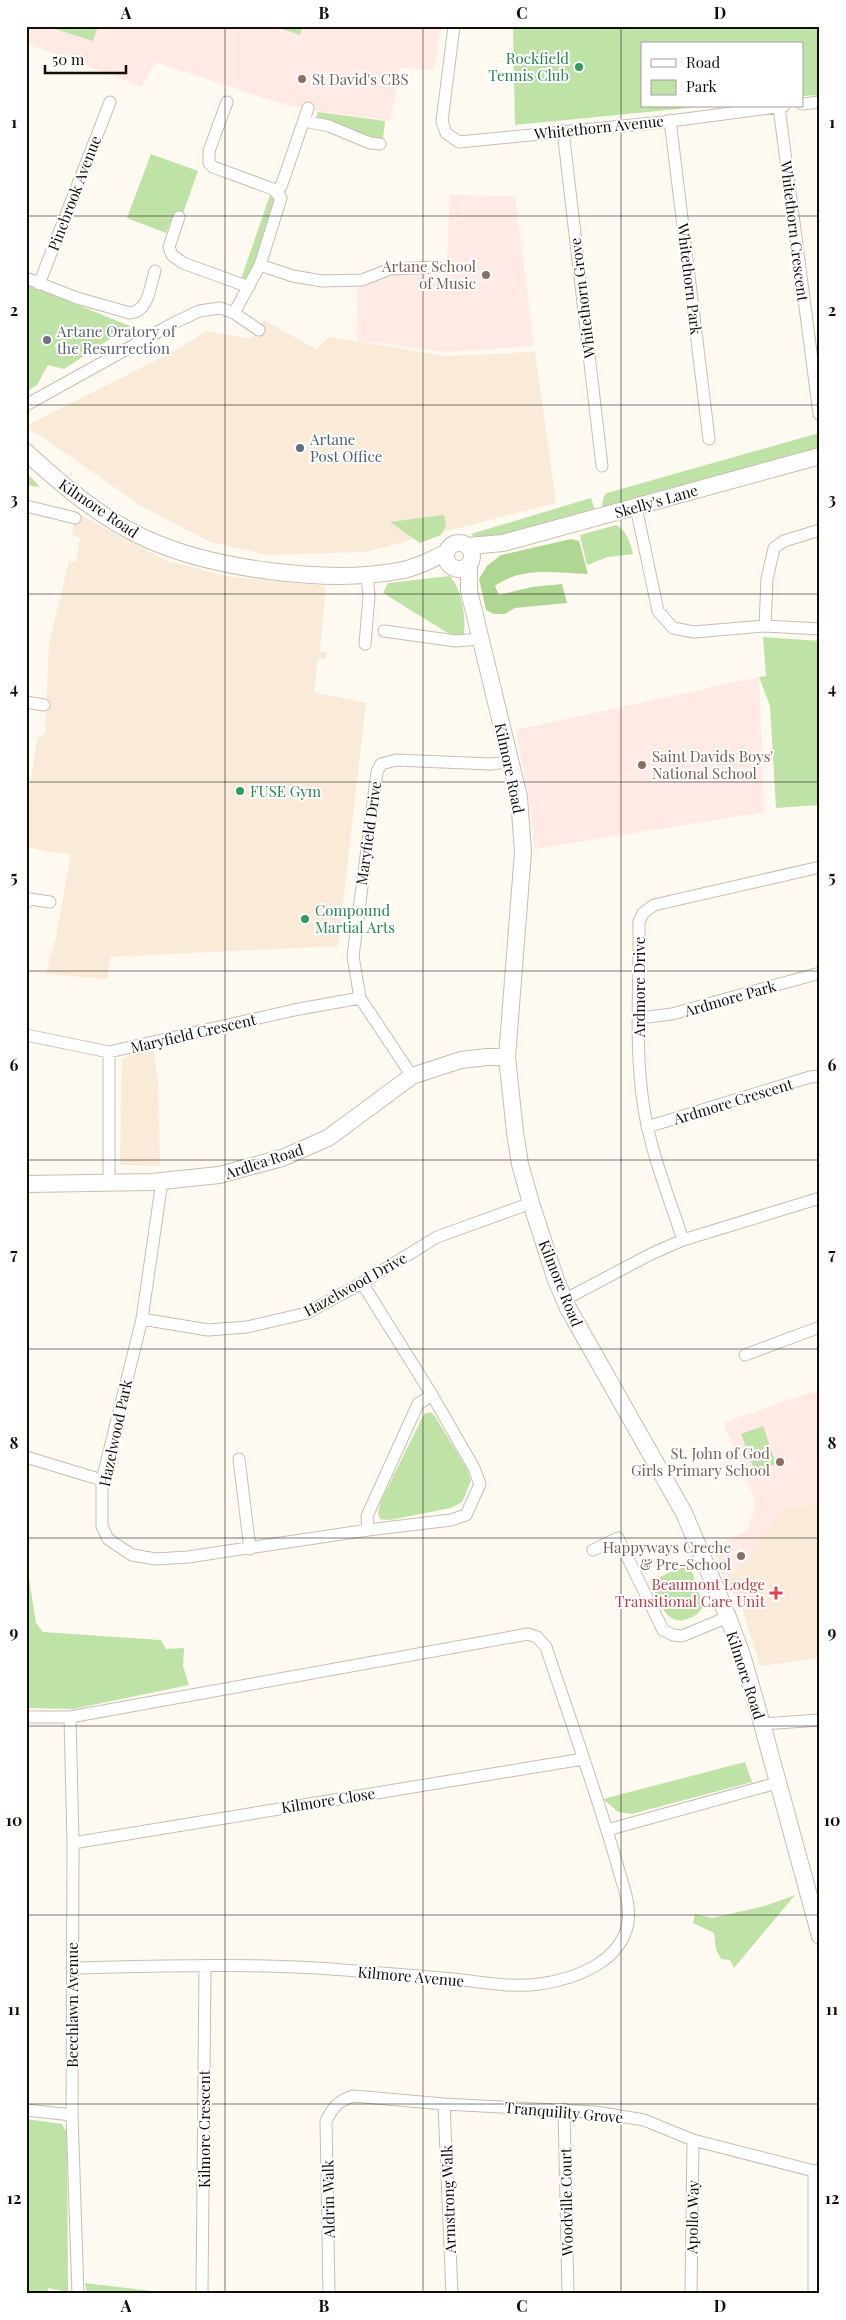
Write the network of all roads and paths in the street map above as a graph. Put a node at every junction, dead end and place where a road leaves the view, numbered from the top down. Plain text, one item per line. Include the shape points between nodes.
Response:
1 (454, 26) edge
2 (110, 102) dead end
3 (227, 102) dead end
4 (820, 102) edge
5 (804, 104) edge
6 (308, 108) dead end
7 (773, 108) edge
8 (782, 108) edge
9 (670, 120) junction
10 (304, 121) junction
11 (562, 131) junction
12 (380, 144) dead end
13 (278, 192) junction
14 (179, 217) dead end
15 (260, 265) junction
16 (437, 267) dead end
17 (155, 271) dead end
18 (26, 278) edge
19 (39, 284) junction
20 (248, 286) junction
21 (234, 313) junction
22 (259, 330) dead end
23 (26, 405) edge
24 (819, 414) edge
25 (709, 439) dead end
26 (26, 452) edge
27 (820, 456) edge
28 (602, 466) dead end
29 (26, 506) edge
30 (636, 507) junction
31 (75, 518) dead end
32 (820, 530) edge
33 (460, 559) junction
34 (367, 575) junction
35 (765, 626) junction
36 (820, 629) edge
37 (384, 631) dead end
38 (480, 639) junction
39 (365, 644) dead end
40 (26, 702) edge
41 (44, 705) dead end
42 (510, 762) junction
43 (820, 867) edge
44 (50, 902) dead end
45 (26, 903) edge
46 (820, 973) edge
47 (360, 998) junction
48 (639, 1018) junction
49 (26, 1035) edge
50 (109, 1052) junction
51 (507, 1057) junction
52 (412, 1076) junction
53 (820, 1076) edge
54 (647, 1127) junction
55 (162, 1181) junction
56 (110, 1182) junction
57 (26, 1184) edge
58 (820, 1198) edge
59 (530, 1203) junction
60 (683, 1240) junction
61 (362, 1283) junction
62 (564, 1300) junction
63 (142, 1319) junction
64 (820, 1327) edge
65 (745, 1355) dead end
66 (432, 1395) junction
67 (26, 1457) edge
68 (239, 1459) dead end
69 (102, 1480) junction
70 (368, 1530) junction
71 (250, 1549) junction
72 (593, 1550) dead end
73 (728, 1617) junction
74 (26, 1717) edge
75 (70, 1717) junction
76 (820, 1720) edge
77 (762, 1724) junction
78 (583, 1759) junction
79 (777, 1783) junction
80 (607, 1830) junction
81 (73, 1843) junction
82 (813, 1886) edge
83 (820, 1936) edge
84 (205, 1966) junction
85 (72, 1968) junction
86 (444, 2104) junction
87 (333, 2107) joint
88 (564, 2109) junction
89 (26, 2110) edge
90 (72, 2115) junction
91 (693, 2140) junction
92 (817, 2171) edge
93 (202, 2292) dead end
94 (78, 2294) edge
95 (329, 2294) edge
96 (452, 2294) edge
97 (568, 2294) edge
98 (691, 2294) edge
99 (814, 2294) edge

1 - 11 street, Whitethorn Avenue via 442,121 446,133 454,140 468,142
2 - 19 street, Pinebrook Avenue
3 - 13 street via 209,152 209,163
4 - 5 street
6 - 10 street
7 - 9 street, Whitethorn Avenue
8 - 24 street, Whitethorn Crescent
9 - 11 street, Whitethorn Avenue
9 - 25 street, Whitethorn Park
10 - 12 street
10 - 13 street
11 - 28 street, Whitethorn Grove
13 - 15 street via 280,206
14 - 20 street via 169,247 176,259
15 - 16 street via 322,281 362,280 390,269
15 - 20 street
17 - 19 street via 144,305 130,313
18 - 19 street
20 - 21 street
21 - 22 street
21 - 23 street via 212,308 186,317
26 - 34 street, Kilmore Road via 86,503 129,530 163,546 207,560 260,570
27 - 30 street, Skelly's Lane
29 - 31 street
30 - 33 street, Skelly's Lane via 493,545
30 - 35 street via 658,611 673,628 694,632
32 - 35 street via 784,541 774,548 767,579
33 - 34 street, Kilmore Road
33 - 38 street, Kilmore Road
34 - 39 street via 369,597
35 - 36 street
37 - 38 street via 456,641
38 - 42 street, Kilmore Road
40 - 41 street
42 - 47 street, Maryfield Drive via 396,760 384,762 378,768 353,956
42 - 51 street, Kilmore Road via 518,797 523,852
43 - 48 street, Ardmore Drive via 654,905 643,913 639,922
44 - 45 street via 30,898
46 - 48 street, Ardmore Park via 672,1014
47 - 50 street, Maryfield Crescent
47 - 52 street, Maryfield Drive
48 - 54 street, Ardmore Drive via 640,1076
49 - 50 street, Maryfield Crescent
50 - 56 street
51 - 52 street, Ardlea Road via 461,1060
51 - 59 street, Kilmore Road via 520,1164
52 - 55 street, Ardlea Road via 328,1138 282,1158 219,1175
53 - 54 street, Ardmore Crescent
54 - 60 street, Ardmore Drive
55 - 56 street, Ardlea Road
55 - 63 street, Hazelwood Park
56 - 57 street, Ardlea Road
58 - 60 street
59 - 61 street, Hazelwood Drive via 437,1237
59 - 62 street, Kilmore Road
60 - 62 street
61 - 63 street, Hazelwood Drive via 308,1313 248,1327 208,1330
61 - 66 street, Hazelwood Park
62 - 73 street, Kilmore Road via 684,1513
63 - 69 street, Hazelwood Park
64 - 65 street
66 - 70 street via 418,1404 367,1516
66 - 70 street, Hazelwood Park via 474,1468 480,1484 473,1502 466,1515 451,1520
67 - 69 street
68 - 71 street
69 - 71 street, Hazelwood Park via 102,1526 108,1539 132,1555 180,1558
70 - 71 street, Hazelwood Park
72 - 73 street via 618,1538 663,1630 668,1633 682,1636
73 - 77 street, Kilmore Road
74 - 75 street, Kilmore Avenue
75 - 78 street, Kilmore Avenue via 528,1634 537,1637 546,1647
75 - 81 street, Beechlawn Avenue
76 - 77 street
77 - 79 street, Kilmore Road
78 - 80 street, Kilmore Avenue
78 - 81 street, Kilmore Close
79 - 80 street
79 - 82 street, Kilmore Road
80 - 84 street, Kilmore Avenue via 628,1905 628,1924 621,1942 605,1960 581,1973 540,1984 490,1985 328,1969
81 - 85 street, Beechlawn Avenue
82 - 83 street, Kilmore Road
84 - 85 street, Kilmore Avenue
84 - 93 street, Kilmore Crescent
85 - 90 street, Beechlawn Avenue
86 - 87 street, Tranquility Grove via 353,2096
86 - 88 street, Tranquility Grove
86 - 96 street, Armstrong Walk
87 - 95 street, Aldrin Walk via 326,2121
88 - 91 street, Tranquility Grove via 644,2120
88 - 97 street, Woodville Court
89 - 90 street
90 - 94 street, Beechlawn Avenue
91 - 92 street, Tranquility Grove
91 - 98 street, Apollo Way
92 - 99 street

